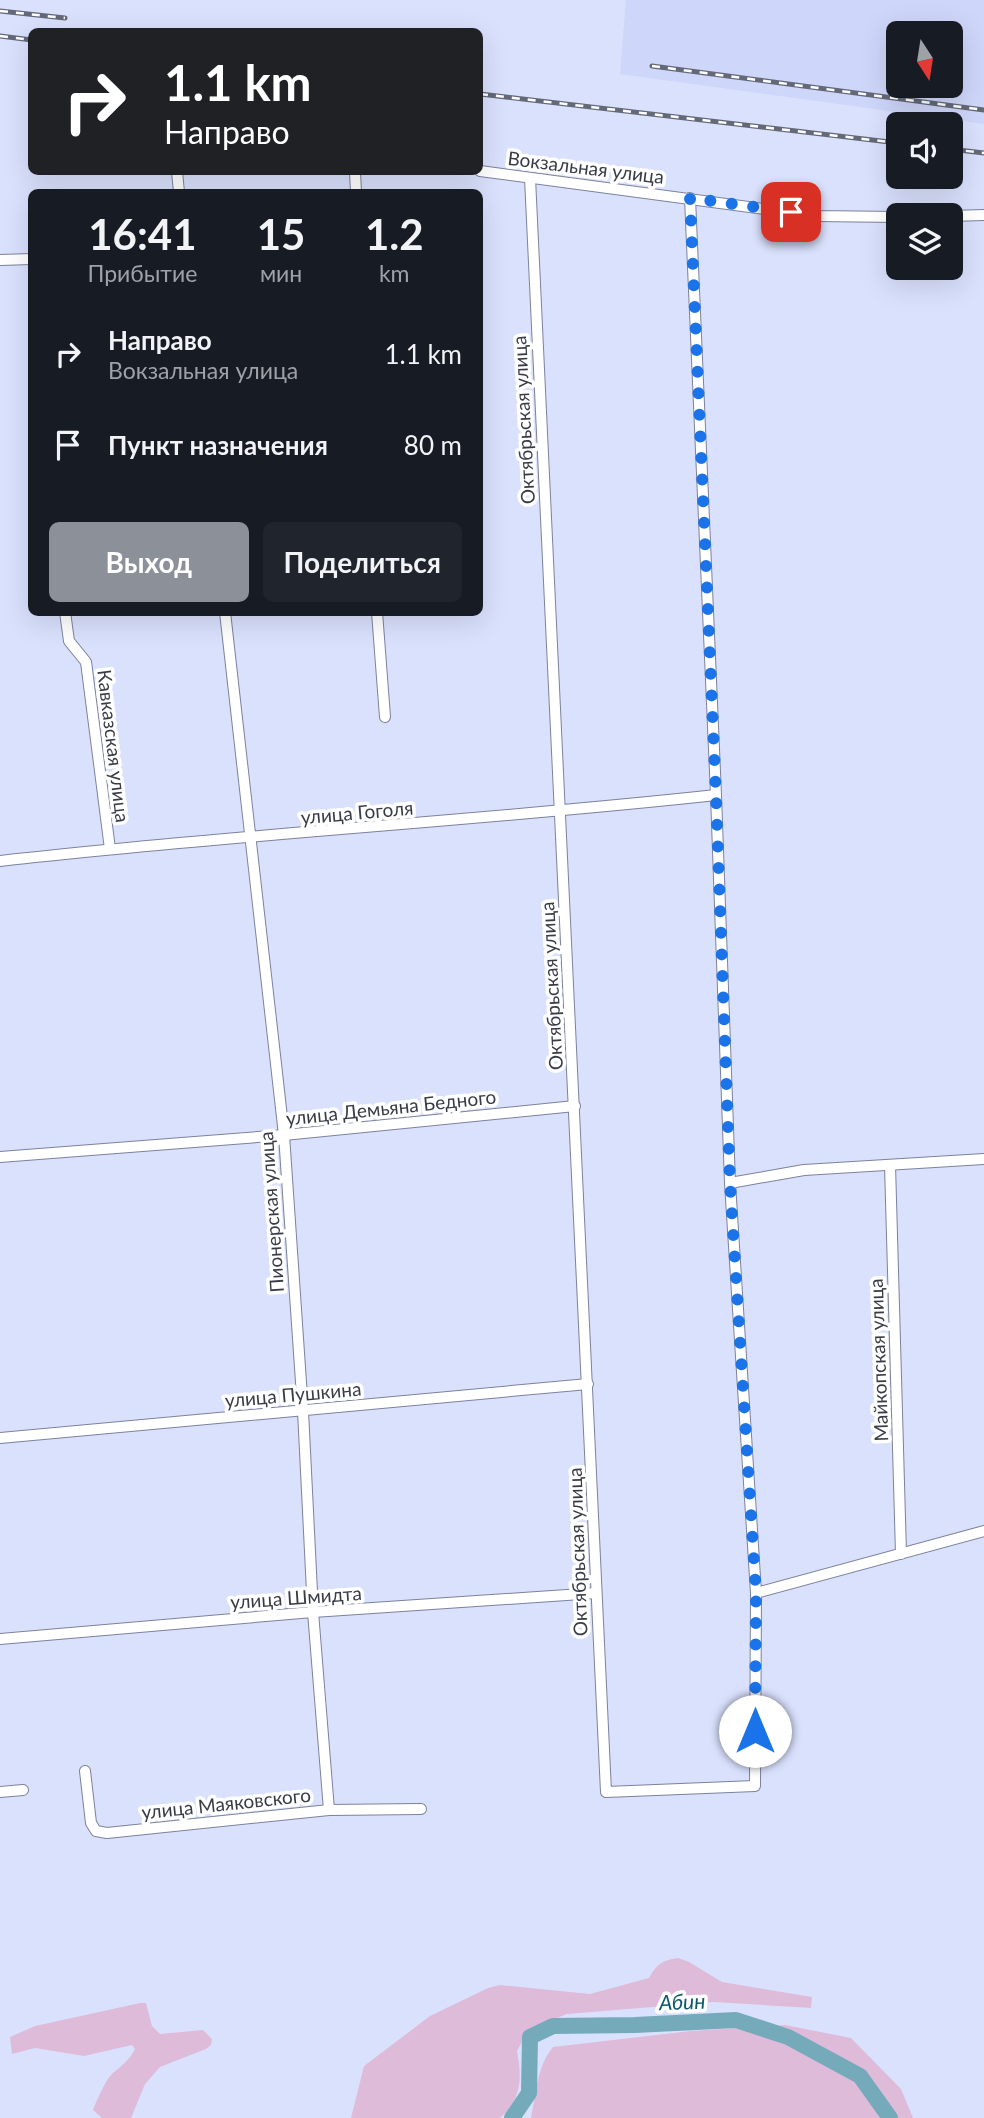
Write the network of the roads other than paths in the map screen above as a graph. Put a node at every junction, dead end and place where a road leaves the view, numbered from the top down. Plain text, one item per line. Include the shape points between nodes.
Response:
1 (483, 171) edge
2 (530, 178) junction
3 (690, 198) junction
4 (984, 215) edge
5 (963, 216) edge
6 (886, 217) edge
7 (28, 259) edge
8 (0, 260) edge
9 (66, 616) edge
10 (225, 616) edge
11 (377, 616) edge
12 (385, 717) dead end
13 (716, 796) junction
14 (559, 813) junction
15 (249, 838) junction
16 (110, 849) junction
17 (0, 861) edge
18 (575, 1106) junction
19 (284, 1135) junction
20 (0, 1157) edge
21 (984, 1159) edge
22 (890, 1165) junction
23 (730, 1183) junction
24 (588, 1384) junction
25 (303, 1411) junction
26 (0, 1438) edge
27 (984, 1531) edge
28 (901, 1554) junction
29 (596, 1592) junction
30 (756, 1593) junction
31 (313, 1612) junction
32 (0, 1639) edge
33 (85, 1771) dead end
34 (23, 1790) dead end
35 (0, 1792) edge
36 (421, 1809) dead end
37 (329, 1810) junction

1 - 2 street, Вокзальная улица
2 - 3 street, Вокзальная улица
2 - 14 street, Октябрьская улица
3 - 6 street, Вокзальная улица via 816,215
3 - 13 street
4 - 5 street
7 - 8 street
9 - 16 street, Кавказская улица via 69,640 86,662
10 - 15 street, Пионерская улица
11 - 12 street
13 - 14 street, улица Гоголя
13 - 23 street
14 - 15 street, улица Гоголя
14 - 18 street, Октябрьская улица
15 - 16 street, улица Гоголя
15 - 19 street, Пионерская улица
16 - 17 street, улица Гоголя
18 - 19 street, улица Демьяна Бедного
18 - 24 street, Октябрьская улица
19 - 20 street, улица Демьяна Бедного
19 - 25 street, Пионерская улица
21 - 22 street
22 - 23 street via 804,1170
22 - 28 street, Майкопская улица
23 - 30 street
24 - 25 street, улица Пушкина
24 - 29 street, Октябрьская улица
25 - 26 street, улица Пушкина
25 - 31 street, Пионерская улица
27 - 28 street
28 - 30 street
29 - 30 street, Октябрьская улица via 606,1792 755,1786
29 - 31 street, улица Шмидта
31 - 32 street, улица Шмидта
31 - 37 street, Пионерская улица
33 - 37 street, улица Маяковского via 91,1823 96,1831 107,1833
34 - 35 street
36 - 37 street, улица Маяковского

